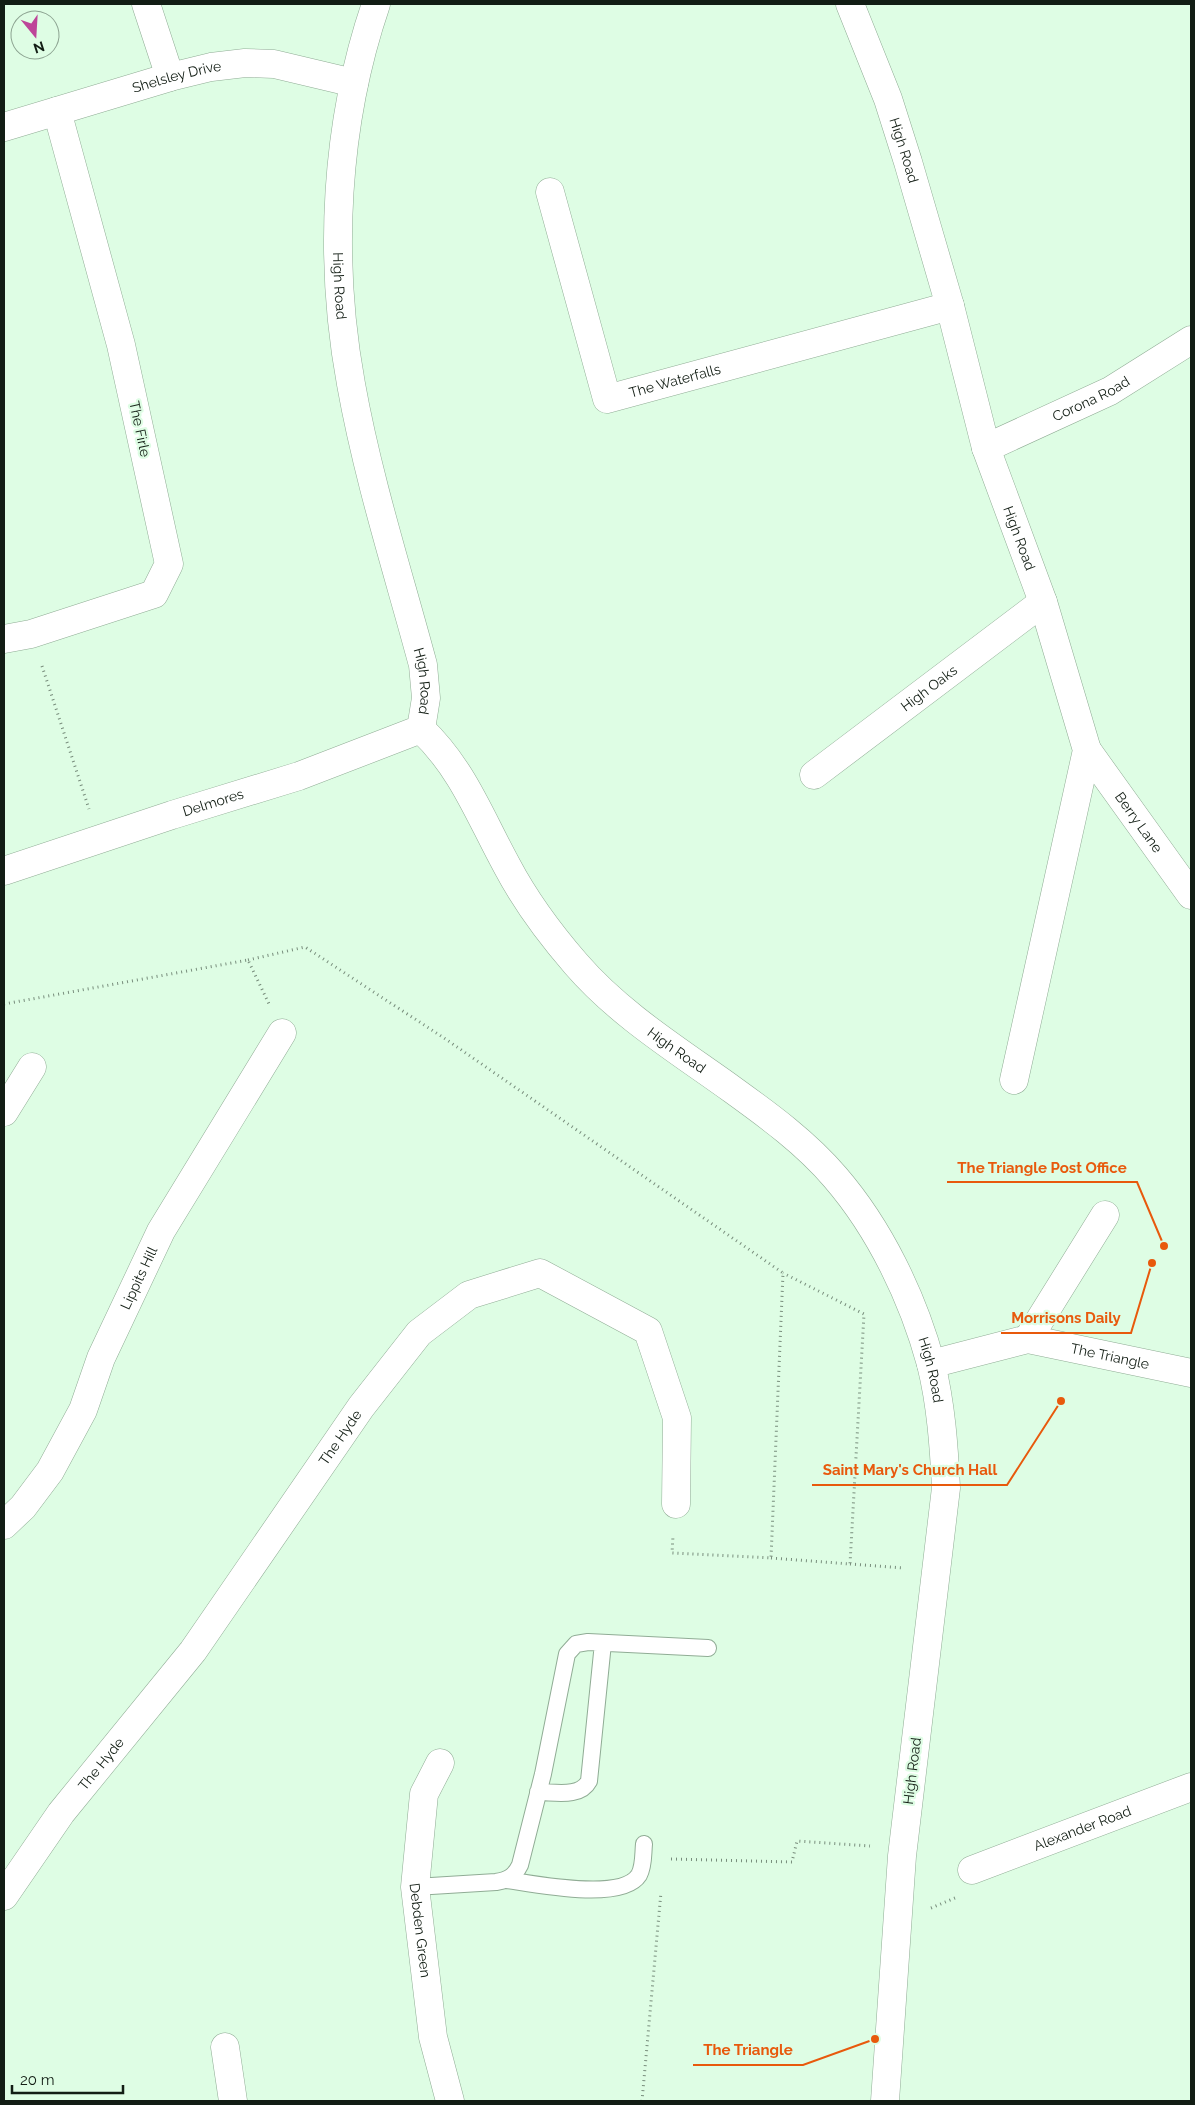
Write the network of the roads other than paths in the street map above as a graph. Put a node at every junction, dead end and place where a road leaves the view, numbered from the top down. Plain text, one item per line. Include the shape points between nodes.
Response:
1 (146, 4) edge
2 (376, 4) edge
3 (850, 4) edge
4 (170, 77) junction
5 (354, 83) junction
6 (57, 111) junction
7 (4, 127) edge
8 (550, 192) dead end
9 (950, 306) junction
10 (1191, 340) edge
11 (986, 448) junction
12 (1043, 602) junction
13 (4, 639) edge
14 (421, 729) junction
15 (1087, 750) junction
16 (814, 775) dead end
17 (4, 870) edge
18 (1191, 895) edge
19 (282, 1033) road end
20 (32, 1066) dead end
21 (1014, 1080) dead end
22 (4, 1112) edge
23 (1105, 1215) dead end
24 (1028, 1340) junction
25 (931, 1364) junction
26 (1191, 1373) edge
27 (676, 1504) road end
28 (4, 1525) edge
29 (603, 1643) junction
30 (708, 1648) dead end
31 (440, 1763) dead end
32 (1191, 1787) edge
33 (538, 1792) junction
34 (644, 1844) dead end
35 (972, 1870) road end
36 (507, 1880) junction
37 (415, 1887) junction
38 (4, 1896) edge
39 (225, 2047) dead end
40 (234, 2101) edge
41 (450, 2101) edge
42 (885, 2101) edge

1 - 4 street
2 - 5 street, High Road
3 - 9 street, High Road via 888,99
4 - 5 street, Shelsley Drive via 246,63 274,64
4 - 6 street, Shelsley Drive
5 - 14 street, High Road via 339,196 339,259 345,345 365,449 423,665 426,698
6 - 7 street, Shelsley Drive
6 - 13 street, The Firle via 122,344 169,564 154,594 32,634
8 - 9 street, The Waterfalls via 607,399
9 - 11 street, High Road
10 - 11 street, Corona Road via 1110,391
11 - 12 street, High Road
12 - 15 street, High Road
12 - 16 street, High Oaks
14 - 17 street, Delmores via 299,776
14 - 25 street, High Road via 441,748 456,769 531,907 580,969 638,1022 777,1123 844,1188 891,1263
15 - 18 street, Berry Lane
15 - 21 street, High Road
19 - 28 street, Lippits Hill via 161,1231 104,1349 83,1410 50,1471 23,1507
20 - 22 street
23 - 24 street
24 - 25 street, The Triangle
24 - 26 street, The Triangle
25 - 42 street, High Road via 946,1488 903,1848
27 - 38 street, The Hyde via 676,1418 648,1331 540,1274 469,1295 419,1333 361,1407 193,1651 62,1814
29 - 30 lane
29 - 33 lane via 576,1644 567,1654
29 - 33 lane via 589,1781 577,1792
31 - 37 street, Debden Green via 424,1794
32 - 35 street, Alexander Road
33 - 36 lane via 520,1865 515,1875
34 - 36 lane via 639,1875 630,1884 557,1888
36 - 37 lane
37 - 41 street, Debden Green via 433,2037
39 - 40 street

